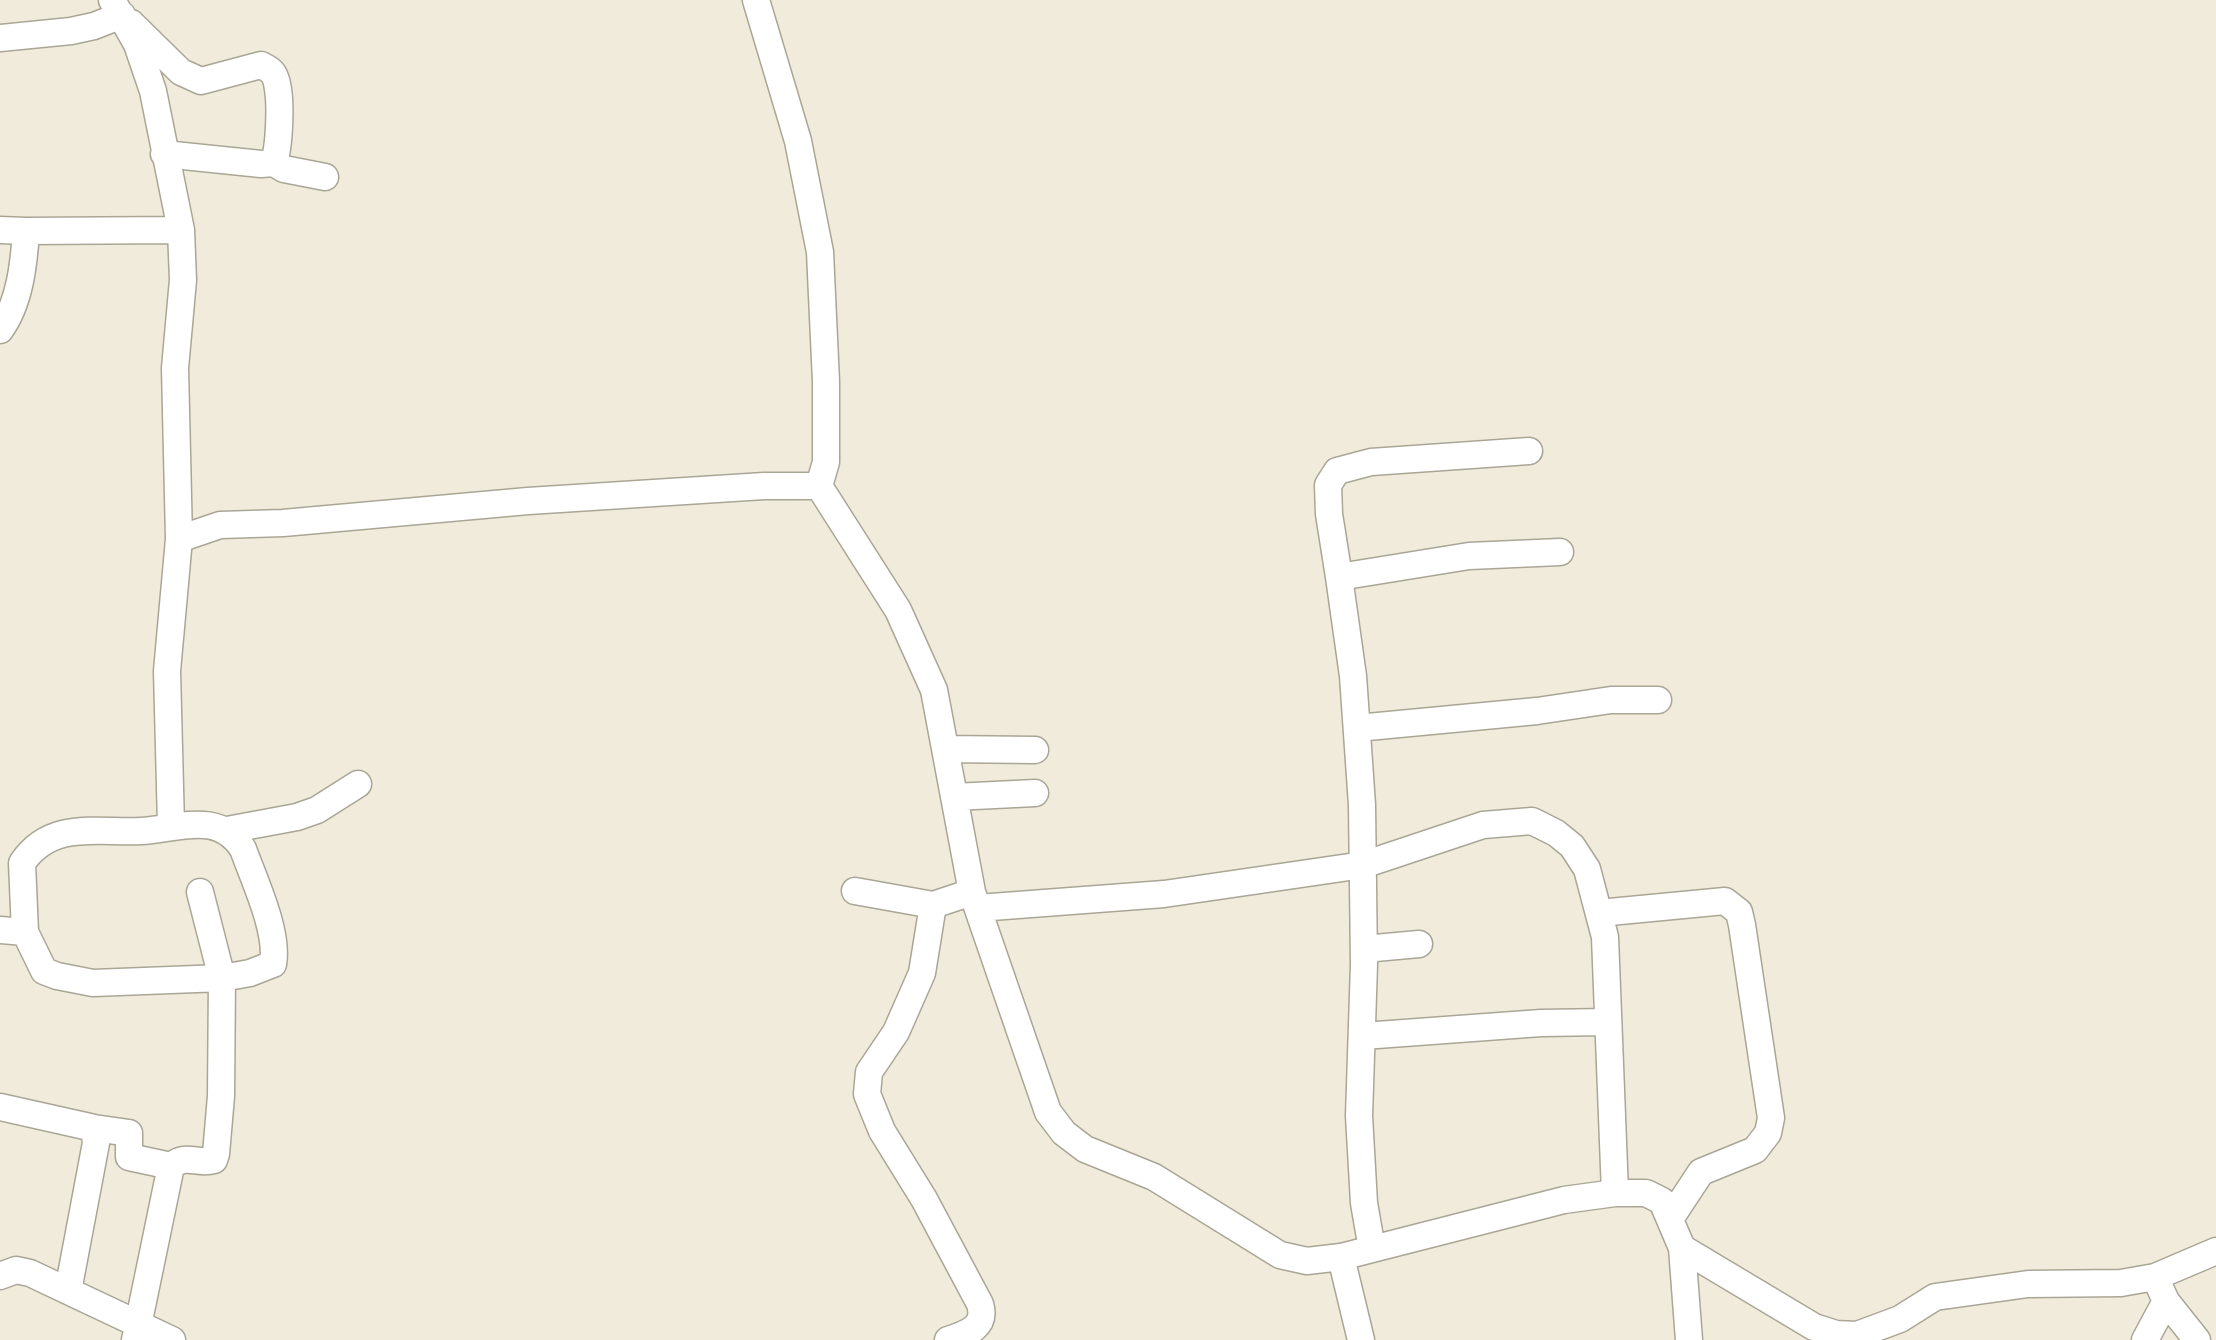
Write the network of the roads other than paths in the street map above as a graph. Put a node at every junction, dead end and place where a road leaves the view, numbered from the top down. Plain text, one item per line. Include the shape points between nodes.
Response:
1 (756, 0) edge
2 (117, 8) edge
3 (0, 38) edge
4 (164, 154) junction
5 (274, 163) junction
6 (325, 177) dead end
7 (0, 230) edge
8 (181, 230) junction
9 (26, 231) junction
10 (0, 330) edge
11 (1529, 451) dead end
12 (819, 486) junction
13 (179, 539) junction
14 (1560, 552) dead end
15 (1339, 577) junction
16 (1658, 700) dead end
17 (1357, 728) junction
18 (946, 749) junction
19 (1035, 750) dead end
20 (358, 784) dead end
21 (1035, 793) dead end
22 (954, 797) junction
23 (171, 826) junction
24 (227, 830) junction
25 (1363, 865) junction
26 (855, 891) dead end
27 (200, 892) dead end
28 (975, 900) junction
29 (933, 905) junction
30 (1599, 913) junction
31 (13, 931) edge
32 (1419, 944) dead end
33 (1364, 949) junction
34 (222, 978) junction
35 (1608, 1022) junction
36 (1363, 1036) junction
37 (0, 1107) edge
38 (94, 1128) junction
39 (171, 1166) junction
40 (1615, 1193) junction
41 (1670, 1219) junction
42 (1682, 1248) junction
43 (1372, 1249) junction
44 (2216, 1251) edge
45 (1341, 1257) junction
46 (0, 1276) edge
47 (2160, 1289) junction
48 (68, 1291) junction
49 (137, 1332) edge
50 (172, 1340) edge
51 (948, 1340) edge
52 (1361, 1340) edge
53 (1689, 1340) edge
54 (2145, 1340) edge
55 (2197, 1340) edge

1 - 12 street via 798,141 820,252 826,462
2 - 3 street via 94,26
2 - 4 street via 137,44 153,91
2 - 5 street via 181,72 201,81 261,65 272,71 279,145
4 - 5 street
4 - 8 street
5 - 6 street
7 - 9 street
8 - 9 street
8 - 13 street via 183,280 175,368
9 - 10 street via 23,270
11 - 15 street via 1371,462 1337,471 1328,485
12 - 13 street via 220,525
12 - 18 street via 914,642 934,690
13 - 23 street via 167,671
14 - 15 street via 1469,556
15 - 17 street
16 - 17 street via 1611,700
17 - 25 street
18 - 19 street
18 - 22 street
20 - 24 street via 317,810
21 - 22 street
22 - 28 street
23 - 24 street
23 - 31 street via 87,829 38,843 22,863
24 - 34 street via 243,849 275,953 273,964 265,968
25 - 28 street via 1164,894
25 - 30 street via 1483,825 1532,821 1572,846 1587,869
25 - 33 street
26 - 29 street
27 - 34 street
28 - 29 street
28 - 45 street via 1048,1112 1064,1133 1085,1149 1154,1177 1280,1255 1307,1261
29 - 51 street via 922,973 896,1032 869,1072 867,1094 882,1131 980,1304 979,1324
30 - 35 street via 1605,937
30 - 41 street via 1725,901 1739,912 1771,1118 1768,1133 1755,1150 1701,1172
31 - 34 street via 34,947 44,971 57,976 93,983
32 - 33 street
33 - 36 street
34 - 39 street via 216,1154 209,1162 184,1158
35 - 36 street
35 - 40 street
36 - 43 street via 1359,1116
37 - 38 street
38 - 39 street via 129,1133 129,1157
38 - 48 street via 96,1143
39 - 49 street
40 - 41 street via 1646,1193 1662,1201
40 - 43 street via 1564,1200
41 - 42 street
42 - 47 street via 1814,1327 1836,1334 1871,1331 1935,1297 2028,1284 2121,1283
42 - 53 street
43 - 45 street
44 - 47 street
45 - 52 street
46 - 48 street via 16,1270 30,1273
47 - 54 street
47 - 55 street
48 - 49 street
49 - 50 street

